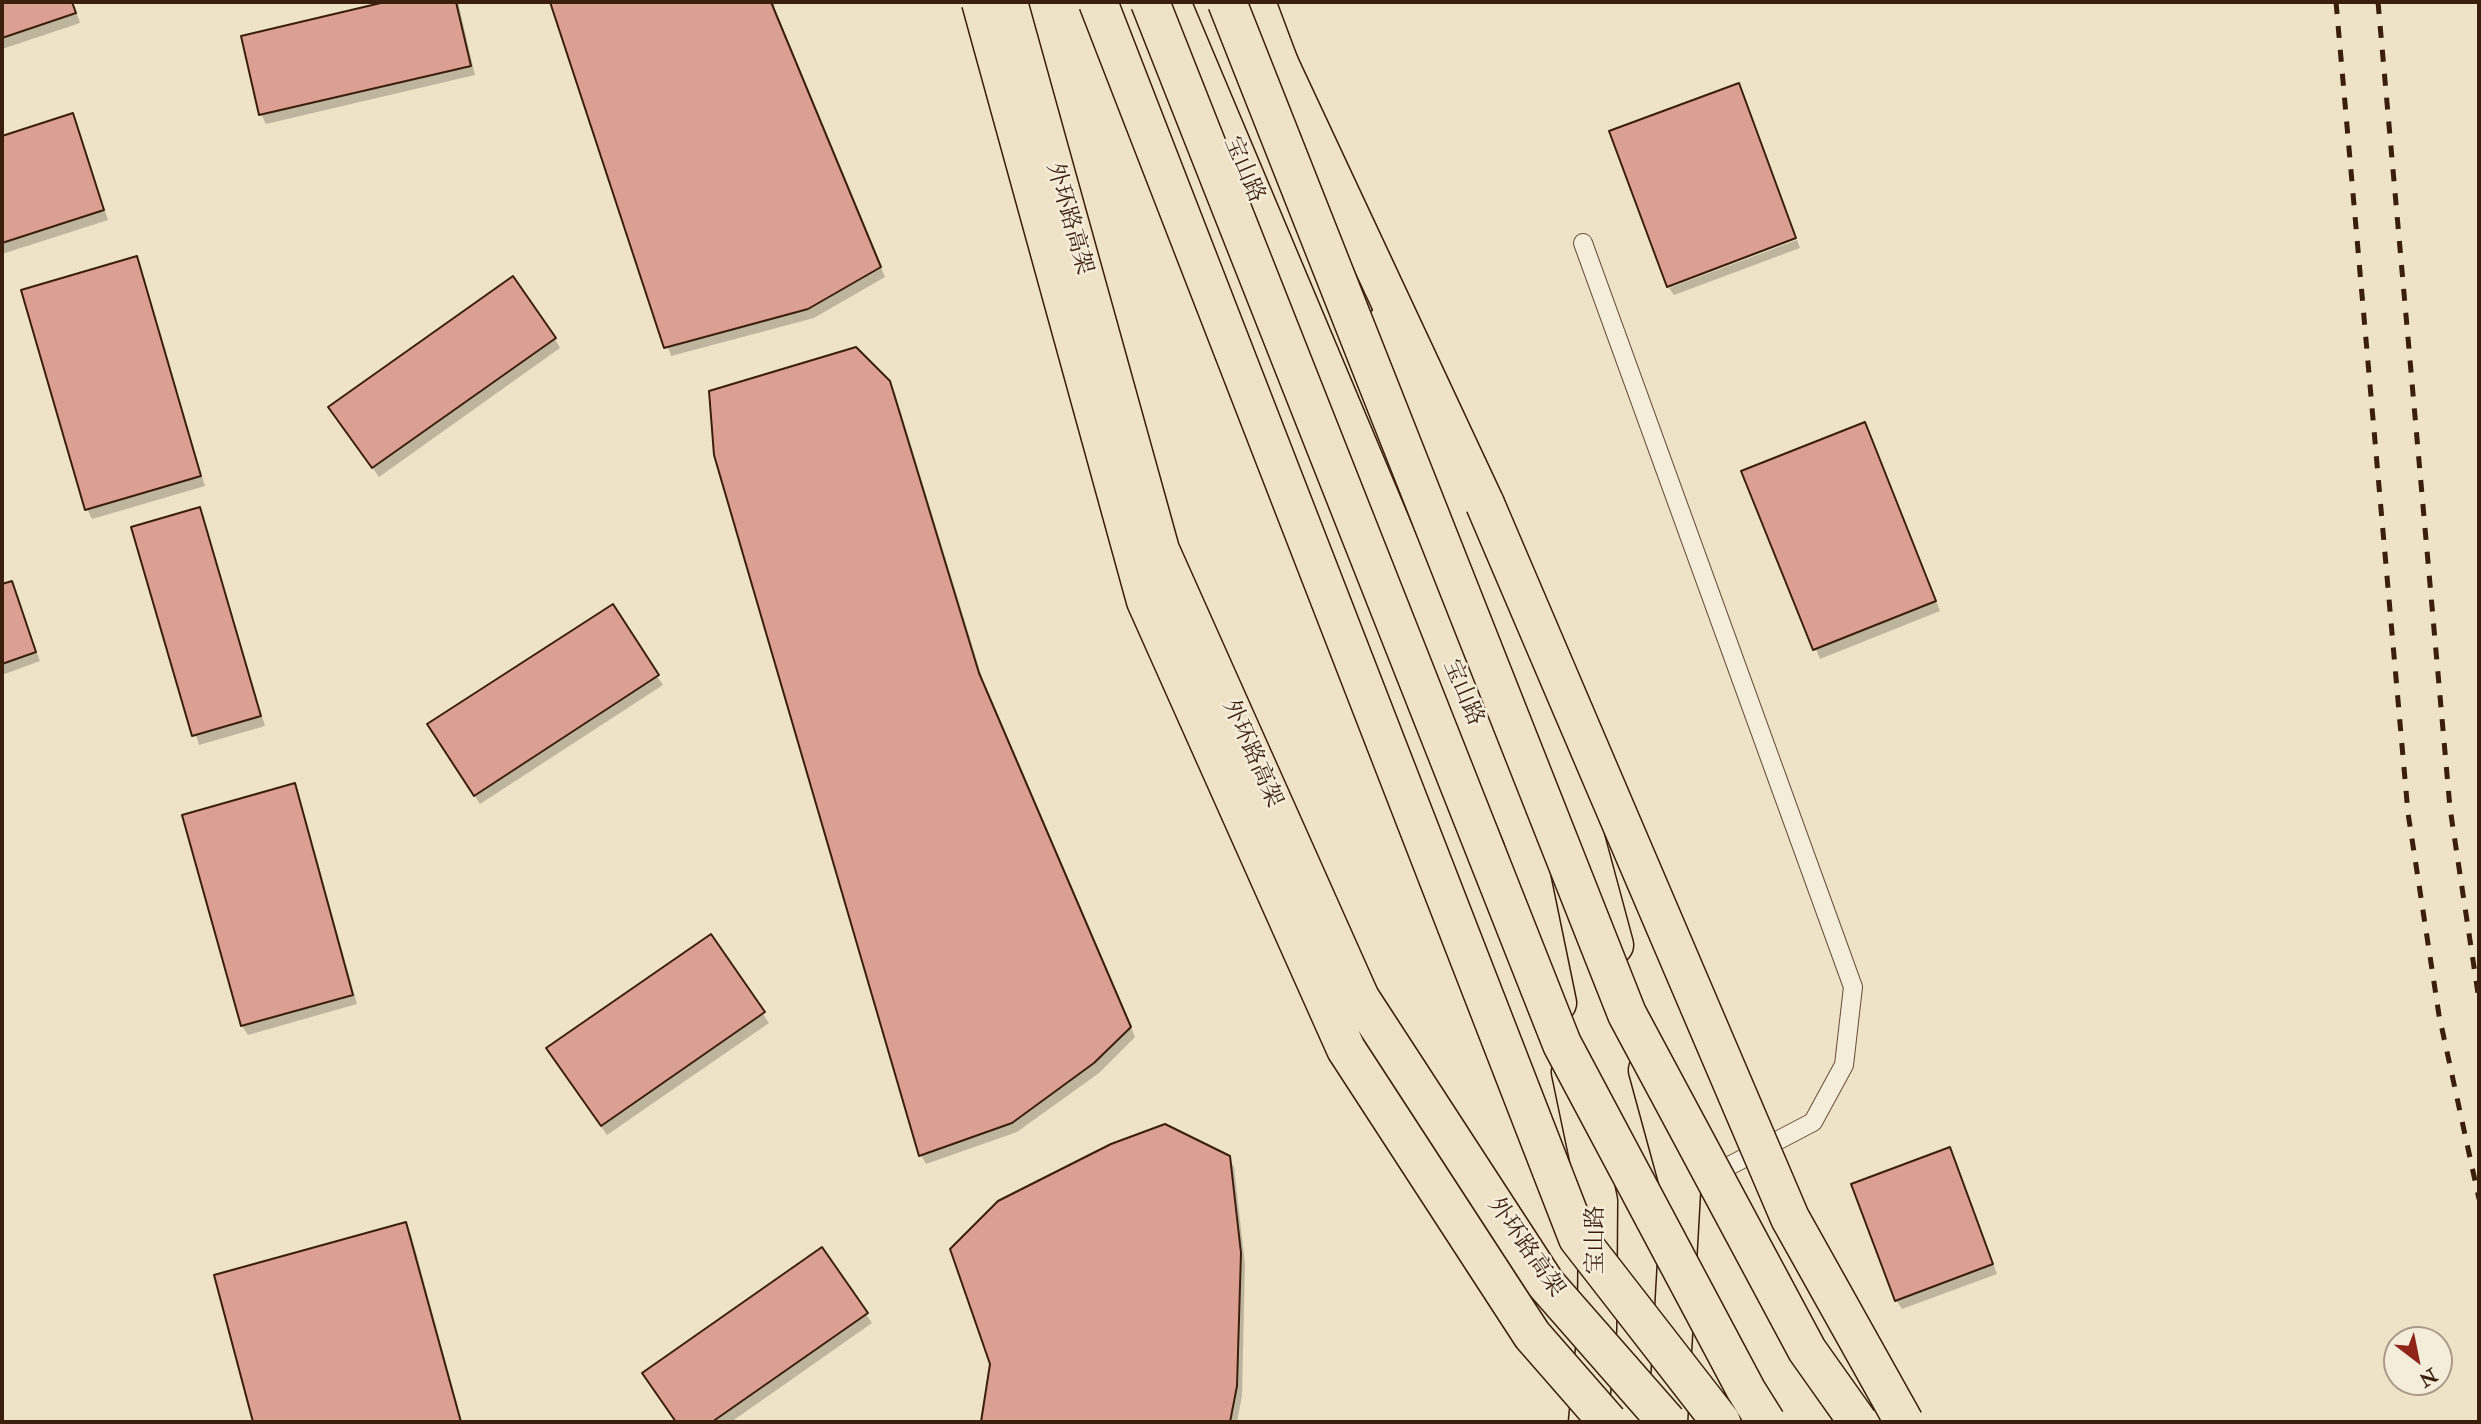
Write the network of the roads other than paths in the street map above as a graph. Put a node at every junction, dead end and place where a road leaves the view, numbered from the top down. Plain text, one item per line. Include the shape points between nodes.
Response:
1 (981, 2) edge
2 (1008, 2) edge
3 (1098, 2) edge
4 (1150, 2) edge
5 (1171, 2) edge
6 (1227, 2) edge
7 (1256, 2) edge
8 (1275, 55) junction
9 (1583, 243) dead end
10 (1681, 1191) junction
11 (1612, 1200) junction
12 (1588, 1422) edge
13 (1608, 1422) edge
14 (1668, 1422) edge
15 (1721, 1422) edge
16 (1766, 1422) edge
17 (1858, 1422) edge
18 (1904, 1422) edge

1 - 13 main road, 外环路高架, bridge via 1146,601 1346,1049 1532,1335
2 - 14 main road, 外环路高架, bridge via 1160,550 1360,998 1546,1284
3 - 15 main road, bridge via 1577,1238
4 - 16 main road, bridge via 1562,1044
5 - 11 main road, 宝山路 via 1523,838
6 - 17 main road, bridge via 1627,1014 1807,1350
7 - 8 main road
8 - 10 main road via 1576,804
8 - 18 main road, bridge via 1485,504 1790,1217
9 - 10 lane via 1853,987 1844,1065 1813,1122
10 - 11 lane
10 - 14 main road
11 - 12 main road, 宝山路

